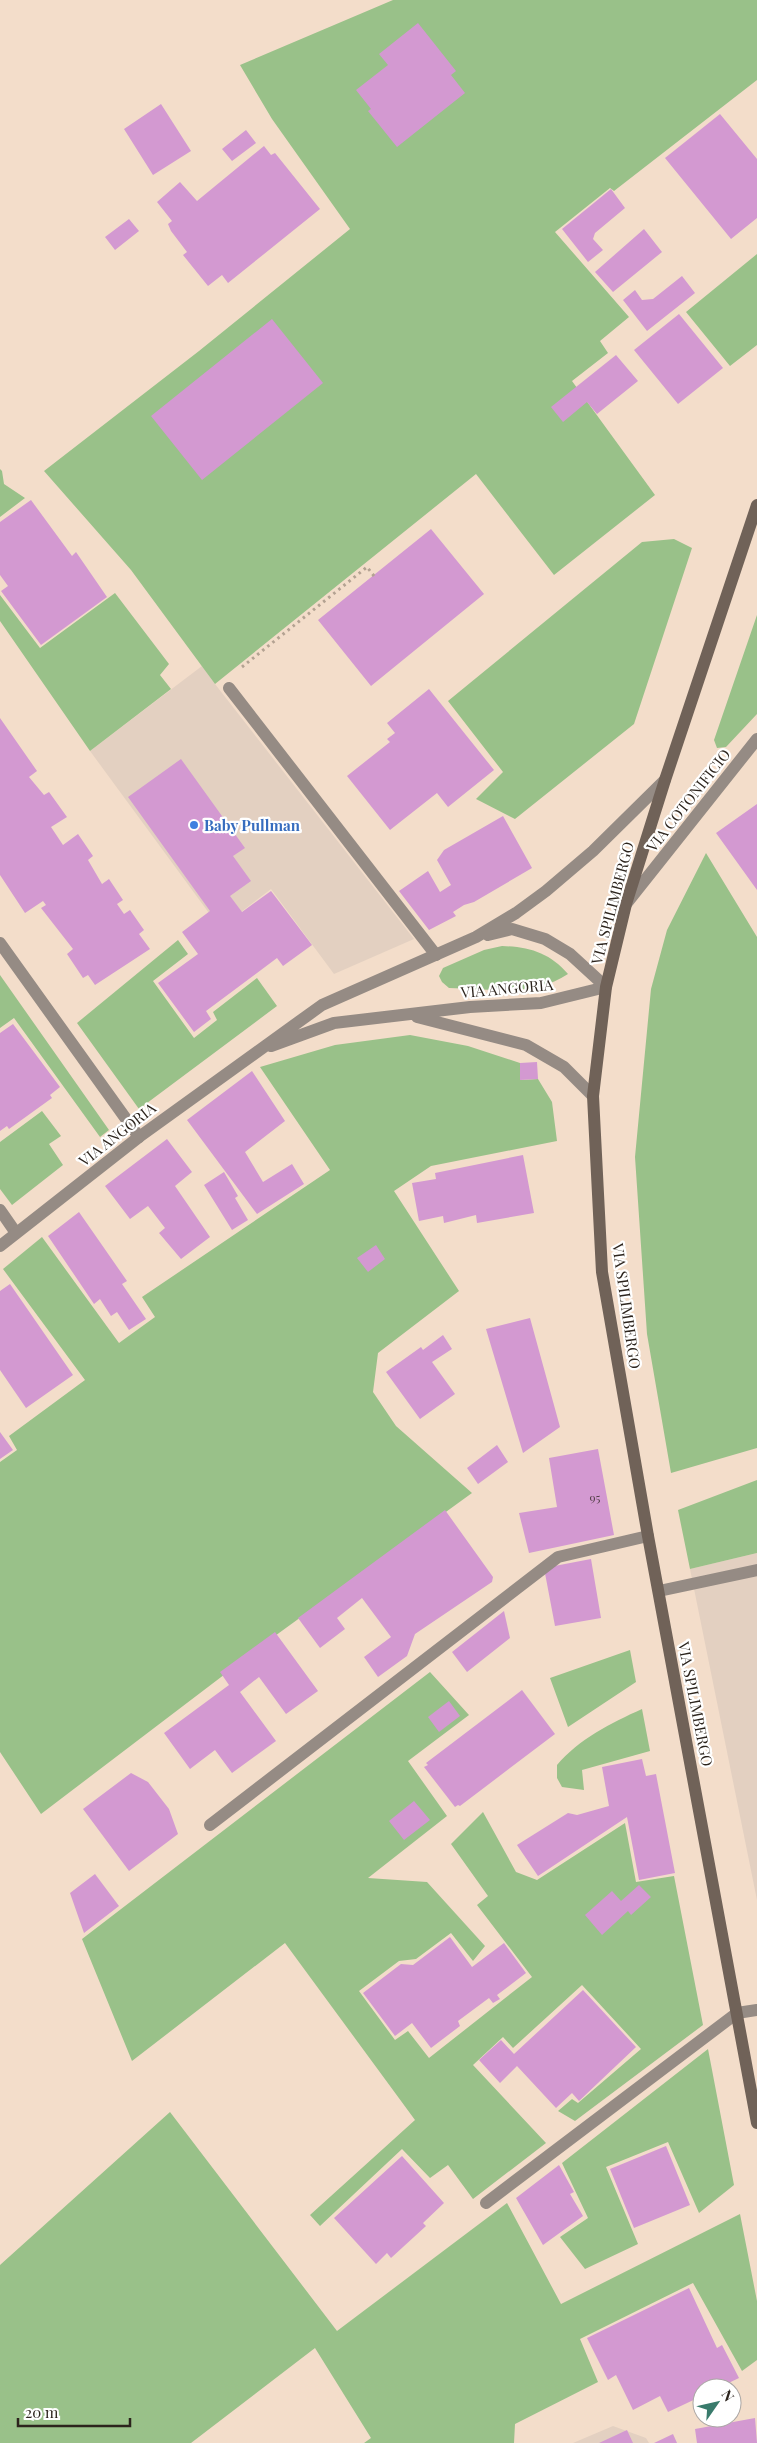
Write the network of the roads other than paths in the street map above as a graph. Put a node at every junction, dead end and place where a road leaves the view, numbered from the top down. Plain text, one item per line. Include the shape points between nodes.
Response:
1 (757, 511) edge
2 (229, 688) road end
3 (757, 739) edge
4 (664, 780) junction
5 (626, 904) junction
6 (476, 938) junction
7 (0, 943) edge
8 (436, 955) junction
9 (606, 988) junction
10 (410, 1016) junction
11 (255, 1052) junction
12 (593, 1096) junction
13 (139, 1137) junction
14 (0, 1210) edge
15 (16, 1233) junction
16 (0, 1246) edge
17 (648, 1536) junction
18 (757, 1570) edge
19 (658, 1590) junction
20 (210, 1825) dead end
21 (757, 2010) edge
22 (737, 2014) junction
23 (757, 2123) edge
24 (486, 2203) dead end

1 - 4 main road, VIA SPILIMBERGO
2 - 8 street
3 - 5 street, VIA COTONIFICIO
4 - 5 main road, VIA SPILIMBERGO
4 - 6 street, VIA ANGORIA via 593,851 546,892
5 - 9 main road, VIA SPILIMBERGO
6 - 8 street, VIA ANGORIA
6 - 9 street, VIA ANGORIA via 512,929 545,939 570,954
7 - 13 street
8 - 11 street, VIA ANGORIA via 322,1005
9 - 10 street, VIA ANGORIA via 541,1003 470,1007
9 - 12 main road, VIA SPILIMBERGO
10 - 11 street, VIA ANGORIA via 334,1023
10 - 12 street, VIA ANGORIA via 526,1045 564,1067
11 - 13 street, VIA ANGORIA
12 - 17 main road, VIA SPILIMBERGO via 602,1272
13 - 15 street, VIA ANGORIA
14 - 15 street
15 - 16 street, VIA ANGORIA
17 - 19 main road, VIA SPILIMBERGO
17 - 20 street via 558,1557
18 - 19 street
19 - 22 main road, VIA SPILIMBERGO
21 - 22 street
22 - 23 main road, VIA SPILIMBERGO
22 - 24 street

